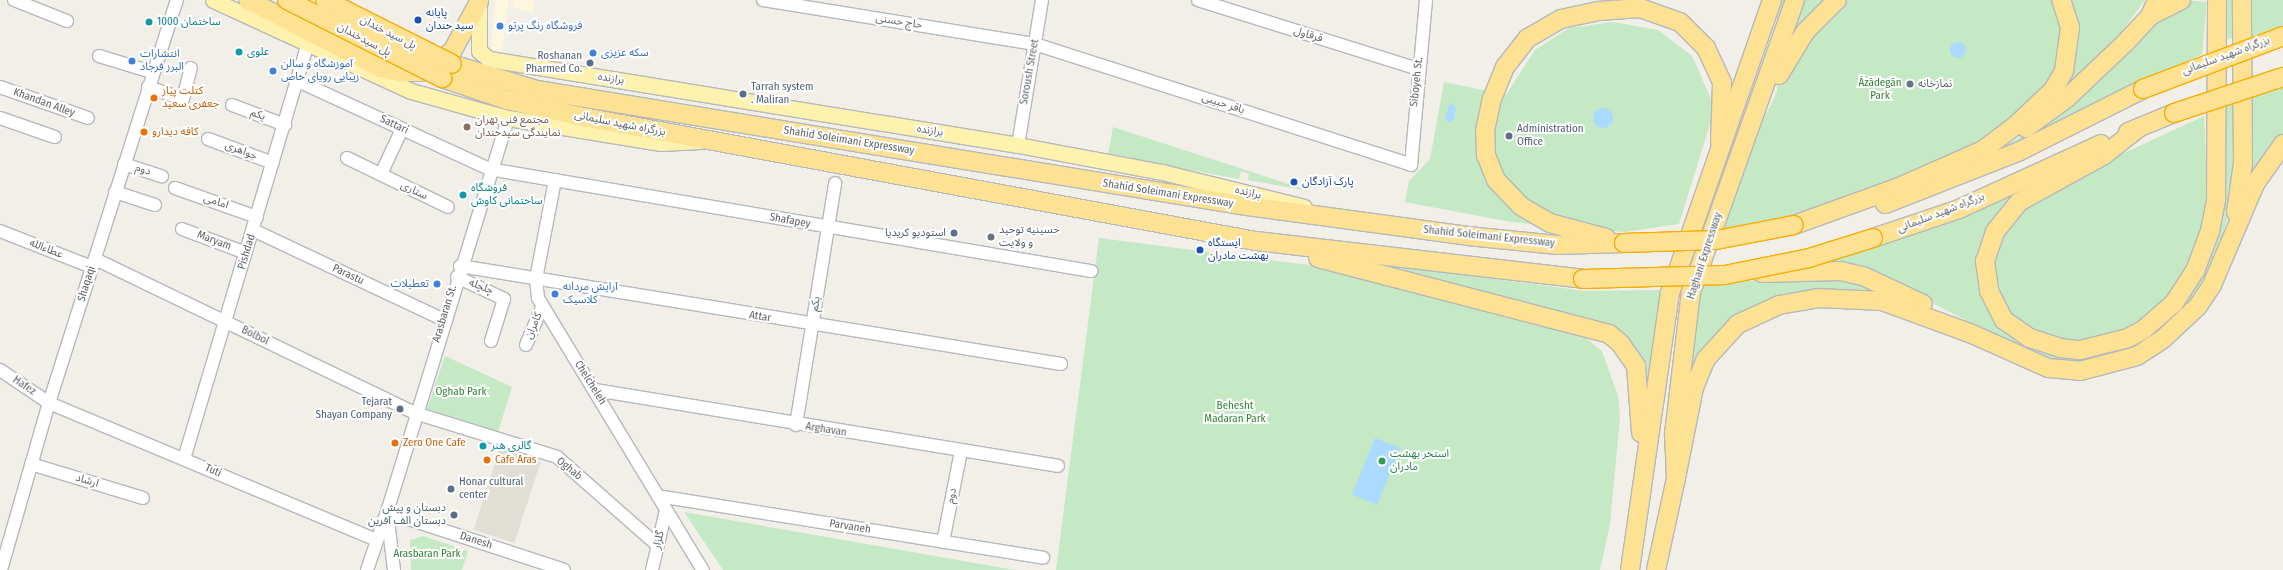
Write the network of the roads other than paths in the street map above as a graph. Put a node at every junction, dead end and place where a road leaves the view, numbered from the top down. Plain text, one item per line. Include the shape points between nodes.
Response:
1 (14, 0) edge
2 (177, 0) edge
3 (213, 0) edge
4 (287, 0) edge
5 (325, 0) edge
6 (763, 0) edge
7 (1042, 0) edge
8 (1198, 0) edge
9 (1426, 0) edge
10 (1772, 0) edge
11 (1795, 0) edge
12 (1837, 0) edge
13 (2060, 0) edge
14 (2181, 0) edge
15 (2217, 0) edge
16 (2242, 0) edge
17 (480, 1) edge
18 (247, 5) edge
19 (2153, 8) edge
20 (68, 21) dead end
21 (2283, 36) edge
22 (308, 44) junction
23 (1035, 44) junction
24 (99, 56) dead end
25 (191, 68) dead end
26 (1418, 69) junction
27 (447, 71) junction
28 (152, 72) junction
29 (2283, 77) edge
30 (298, 81) junction
31 (0, 87) edge
32 (148, 87) junction
33 (232, 106) dead end
34 (0, 118) edge
35 (88, 118) dead end
36 (508, 118) junction
37 (1755, 120) junction
38 (285, 125) junction
39 (2140, 127) junction
40 (402, 129) junction
41 (55, 137) dead end
42 (208, 139) dead end
43 (706, 141) junction
44 (1720, 142) junction
45 (2283, 144) edge
46 (1018, 145) junction
47 (1983, 150) junction
48 (348, 158) dead end
49 (273, 163) junction
50 (124, 164) junction
51 (1411, 165) joint
52 (489, 169) junction
53 (380, 174) junction
54 (162, 176) dead end
55 (555, 180) junction
56 (834, 183) dead end
57 (175, 188) dead end
58 (115, 192) junction
59 (155, 205) dead end
60 (448, 207) dead end
61 (257, 217) junction
62 (1794, 225) junction
63 (1381, 226) junction
64 (828, 228) junction
65 (182, 229) dead end
66 (253, 230) junction
67 (0, 231) edge
68 (2233, 232) junction
69 (1256, 241) junction
70 (1624, 244) junction
71 (246, 253) junction
72 (93, 263) junction
73 (458, 271) junction
74 (1091, 271) dead end
75 (1725, 275) junction
76 (536, 279) junction
77 (542, 307) junction
78 (444, 320) junction
79 (225, 322) junction
80 (813, 325) junction
81 (1972, 334) junction
82 (491, 342) dead end
83 (526, 345) dead end
84 (1061, 364) dead end
85 (0, 370) edge
86 (595, 390) junction
87 (49, 403) junction
88 (415, 412) junction
89 (796, 425) junction
90 (961, 451) junction
91 (184, 459) junction
92 (31, 464) junction
93 (1058, 466) dead end
94 (1676, 478) junction
95 (1641, 492) junction
96 (658, 496) junction
97 (143, 498) dead end
98 (666, 510) junction
99 (387, 512) junction
100 (377, 540) junction
101 (943, 542) junction
102 (657, 545) junction
103 (1043, 558) dead end
104 (550, 568) edge
105 (1, 570) edge
106 (367, 570) edge
107 (394, 570) edge
108 (564, 570) edge
109 (652, 570) edge
110 (703, 570) edge
111 (1630, 570) edge
112 (1656, 570) edge

1 - 20 street
2 - 28 street, Shaqaqi
3 - 18 main road
4 - 27 highway, پل سیدخندان, bridge
5 - 27 highway, پل سید خندان, bridge
6 - 23 street, حاج حسنی
7 - 23 street, Soroush Street
8 - 26 street, قرقاول
9 - 26 street, Siboyeh St.
10 - 44 highway, Haghani Expressway
11 - 37 highway, Haghani Expressway
12 - 37 highway via 1805,32
13 - 47 highway via 2070,27 2070,41 2059,81 2034,109
14 - 19 highway
15 - 39 highway via 2216,199 2210,231 2195,271 2174,303 2158,319 2128,338 2080,350 2060,348 2030,338 2004,320 1989,291 1985,261 1995,232 2019,202 2104,155
16 - 68 highway via 2243,163
17 - 18 highway via 464,33 442,59 421,72 400,72 381,68
17 - 46 main road, برازنده via 479,51 489,59
18 - 22 main road
19 - 47 highway via 2092,76 2048,113
21 - 62 highway, بزرگراه شهید سلیمانی, bridge via 2143,89 1970,174 1869,209
22 - 30 street, Pishdad
22 - 36 main road via 389,84
23 - 46 street, Soroush Street
23 - 51 street, باقر حبیبی
24 - 28 street
25 - 32 street via 183,99
26 - 51 street, Siboyeh St.
27 - 43 highway, بزرگراه شهید سلیمانی via 507,100
27 - 63 highway, بزرگراه شهید سلیمانی via 536,90
28 - 32 street, Shaqaqi
29 - 39 highway, بزرگراه شهید سلیمانی, bridge
30 - 38 street, Pishdad
30 - 40 street, Sattari
31 - 35 street, Khandan Alley
32 - 50 street, Shaqaqi
33 - 38 street, یکم
34 - 41 street
36 - 43 main road via 660,143
36 - 52 street, Arasbaran St.
37 - 94 highway, Haghani Expressway via 1691,292 1674,434
38 - 49 street, Pishdad
39 - 75 highway, بزرگراه شهید سلیمانی, bridge via 1959,209 1809,258
40 - 52 street, Sattari
40 - 53 street
42 - 49 street, جواهری
43 - 69 highway
44 - 70 highway via 1722,83 1706,48 1680,22 1640,8 1599,11 1561,19 1528,38 1505,67 1492,99 1485,131 1486,155 1496,180 1521,206 1550,223
44 - 95 highway, Haghani Expressway via 1670,293
45 - 68 highway via 2264,167
46 - 63 main road, برازنده via 1162,172
47 - 62 highway via 1897,188
48 - 53 street, ستاری
49 - 61 street, Pishdad
50 - 54 street, دوم
50 - 58 street, Shaqaqi
52 - 55 street, Shafapey
52 - 73 street, Arasbaran St.
53 - 60 street, ستاری
55 - 64 street, Shafapey
55 - 76 street, Chelcheleh
56 - 64 street, یکم
57 - 61 street, امامی
58 - 59 street
58 - 72 street, Shaqaqi
61 - 66 street, Pishdad
62 - 70 highway, بزرگراه شهید سلیمانی, bridge via 1716,240
63 - 70 highway, Shahid Soleimani Expressway via 1558,245
64 - 74 street, Shafapey
64 - 80 street, یکم
65 - 71 street, Maryam
66 - 71 street, Pishdad
66 - 78 street, Parastu
67 - 72 street, عطاءالله
68 - 81 highway via 2212,285 2198,306 2163,339 2137,356 2080,371 2048,368
69 - 75 highway, بزرگراه شهید سلیمانی, bridge via 1583,279
69 - 95 highway via 1609,334 1628,353 1640,384
71 - 79 street, Pishdad
72 - 79 street, Bolbol
72 - 87 street, Shaqaqi
73 - 76 street, Attar
73 - 78 street, Arasbaran St.
73 - 82 street, چلچله via 504,298
75 - 81 highway via 1827,270 1863,276 1926,305
76 - 77 street, Chelcheleh
76 - 80 street, Attar
77 - 83 street, کامران
77 - 86 street, Chelcheleh
78 - 88 street, Arasbaran St.
79 - 88 street, Bolbol
79 - 91 street, Pishdad
80 - 84 street, Attar
80 - 89 street, یکم
81 - 94 highway via 1901,306 1850,298 1795,302 1749,316 1717,344 1699,372
85 - 87 street, Hafez
86 - 89 street, Arghavan
86 - 96 street, Chelcheleh
87 - 91 street, Tuti
87 - 92 street, Shaqaqi
88 - 99 street, Arasbaran St.
88 - 102 street, Oghab via 557,457
89 - 90 street, Arghavan
90 - 93 street, Arghavan
90 - 101 street, دوم
91 - 100 street, Tuti
92 - 97 street, ارشاد
92 - 105 street, Shaqaqi
94 - 112 highway, Haghani Expressway
95 - 111 highway, Haghani Expressway
96 - 98 street, Chelcheleh
96 - 101 street, Parvaneh
98 - 102 street, گلزار
98 - 110 street, Chelcheleh
99 - 100 street, Arasbaran St.
99 - 104 street, Danesh
99 - 107 street, Arasbaran St.
100 - 106 street, Arasbaran St.
101 - 103 street, Parvaneh
102 - 109 street, گلزار
104 - 108 street, Danesh

